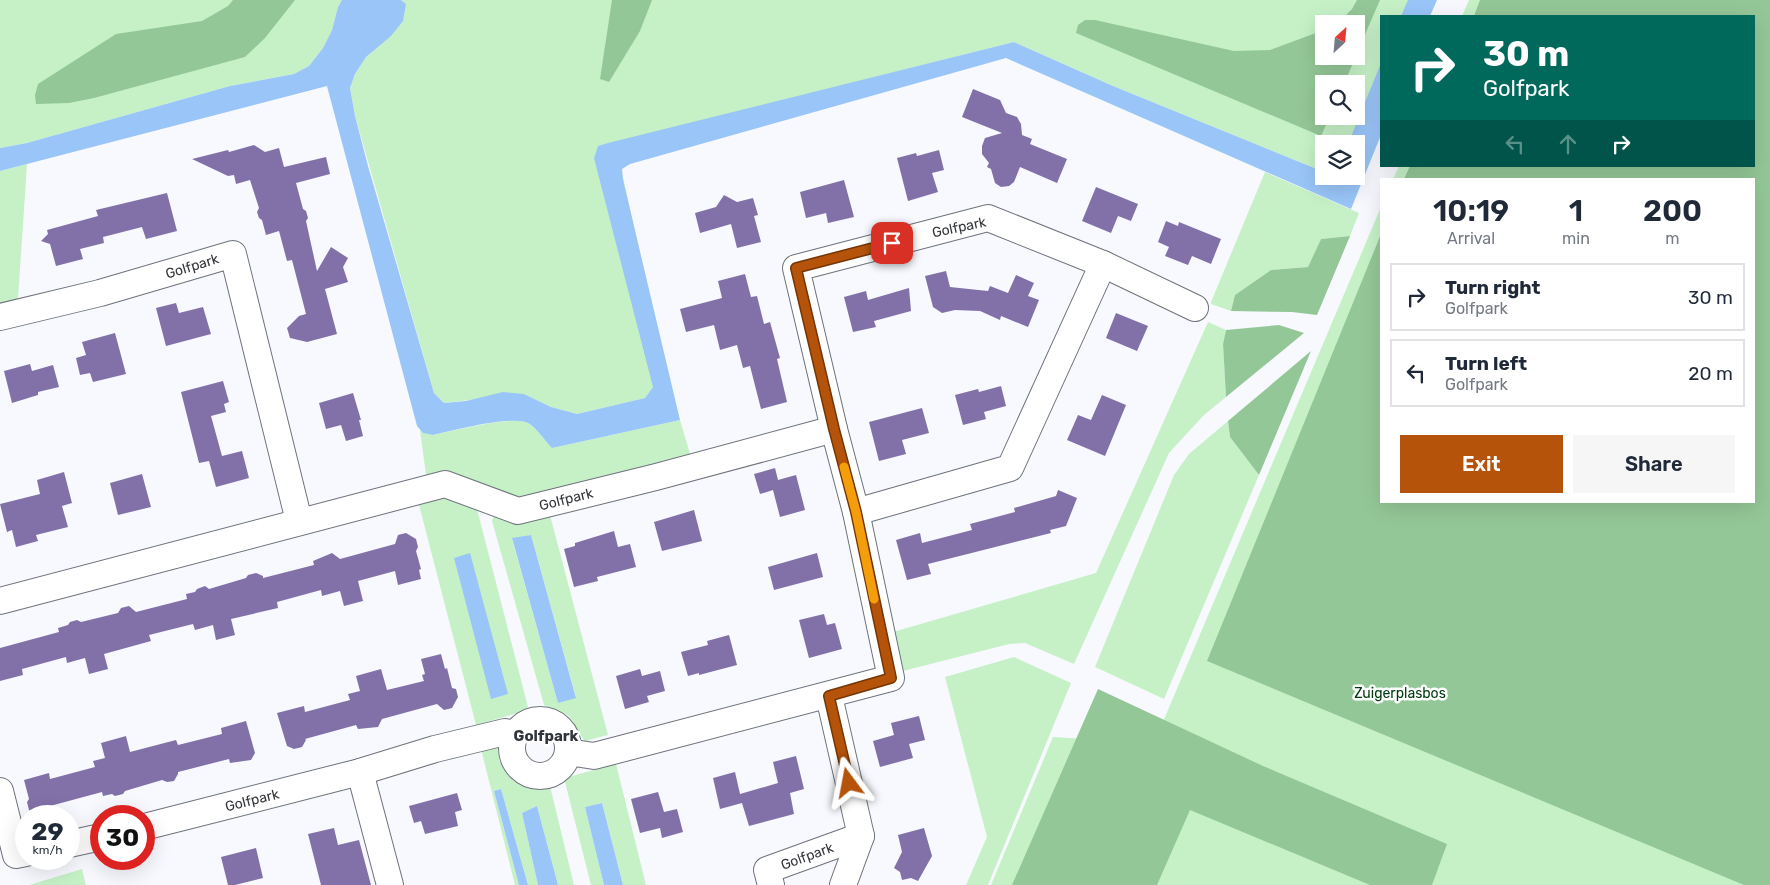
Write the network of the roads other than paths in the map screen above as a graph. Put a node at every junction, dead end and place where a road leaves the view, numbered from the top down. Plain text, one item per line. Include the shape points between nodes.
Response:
1 (1103, 264) junction
2 (1195, 308) dead end
3 (0, 317) edge
4 (834, 429) junction
5 (856, 512) junction
6 (299, 521) junction
7 (0, 601) edge
8 (829, 696) junction
9 (514, 736) junction
10 (568, 752) junction
11 (360, 772) junction
12 (0, 791) edge
13 (155, 824) edge
14 (861, 836) junction
15 (15, 851) edge
16 (390, 885) edge
17 (771, 885) edge
18 (842, 885) edge

1 - 2 street, Golfpark
1 - 4 street, Golfpark via 988,218 796,268
1 - 5 street via 1010,468
3 - 6 street, Golfpark via 100,293 232,254
4 - 5 street, Golfpark
4 - 6 street, Golfpark via 518,511 445,484
5 - 8 street, Golfpark via 891,678
6 - 7 street, Golfpark
8 - 10 street, Golfpark via 594,756
8 - 14 street
9 - 10 street via 533,720 551,722 565,735
9 - 10 street via 512,752 519,767 532,776 548,775 558,770
9 - 11 street, Golfpark via 505,732
11 - 13 street, Golfpark
11 - 16 street
12 - 15 street
14 - 17 street, Golfpark via 767,870
14 - 18 street, Golfpark

